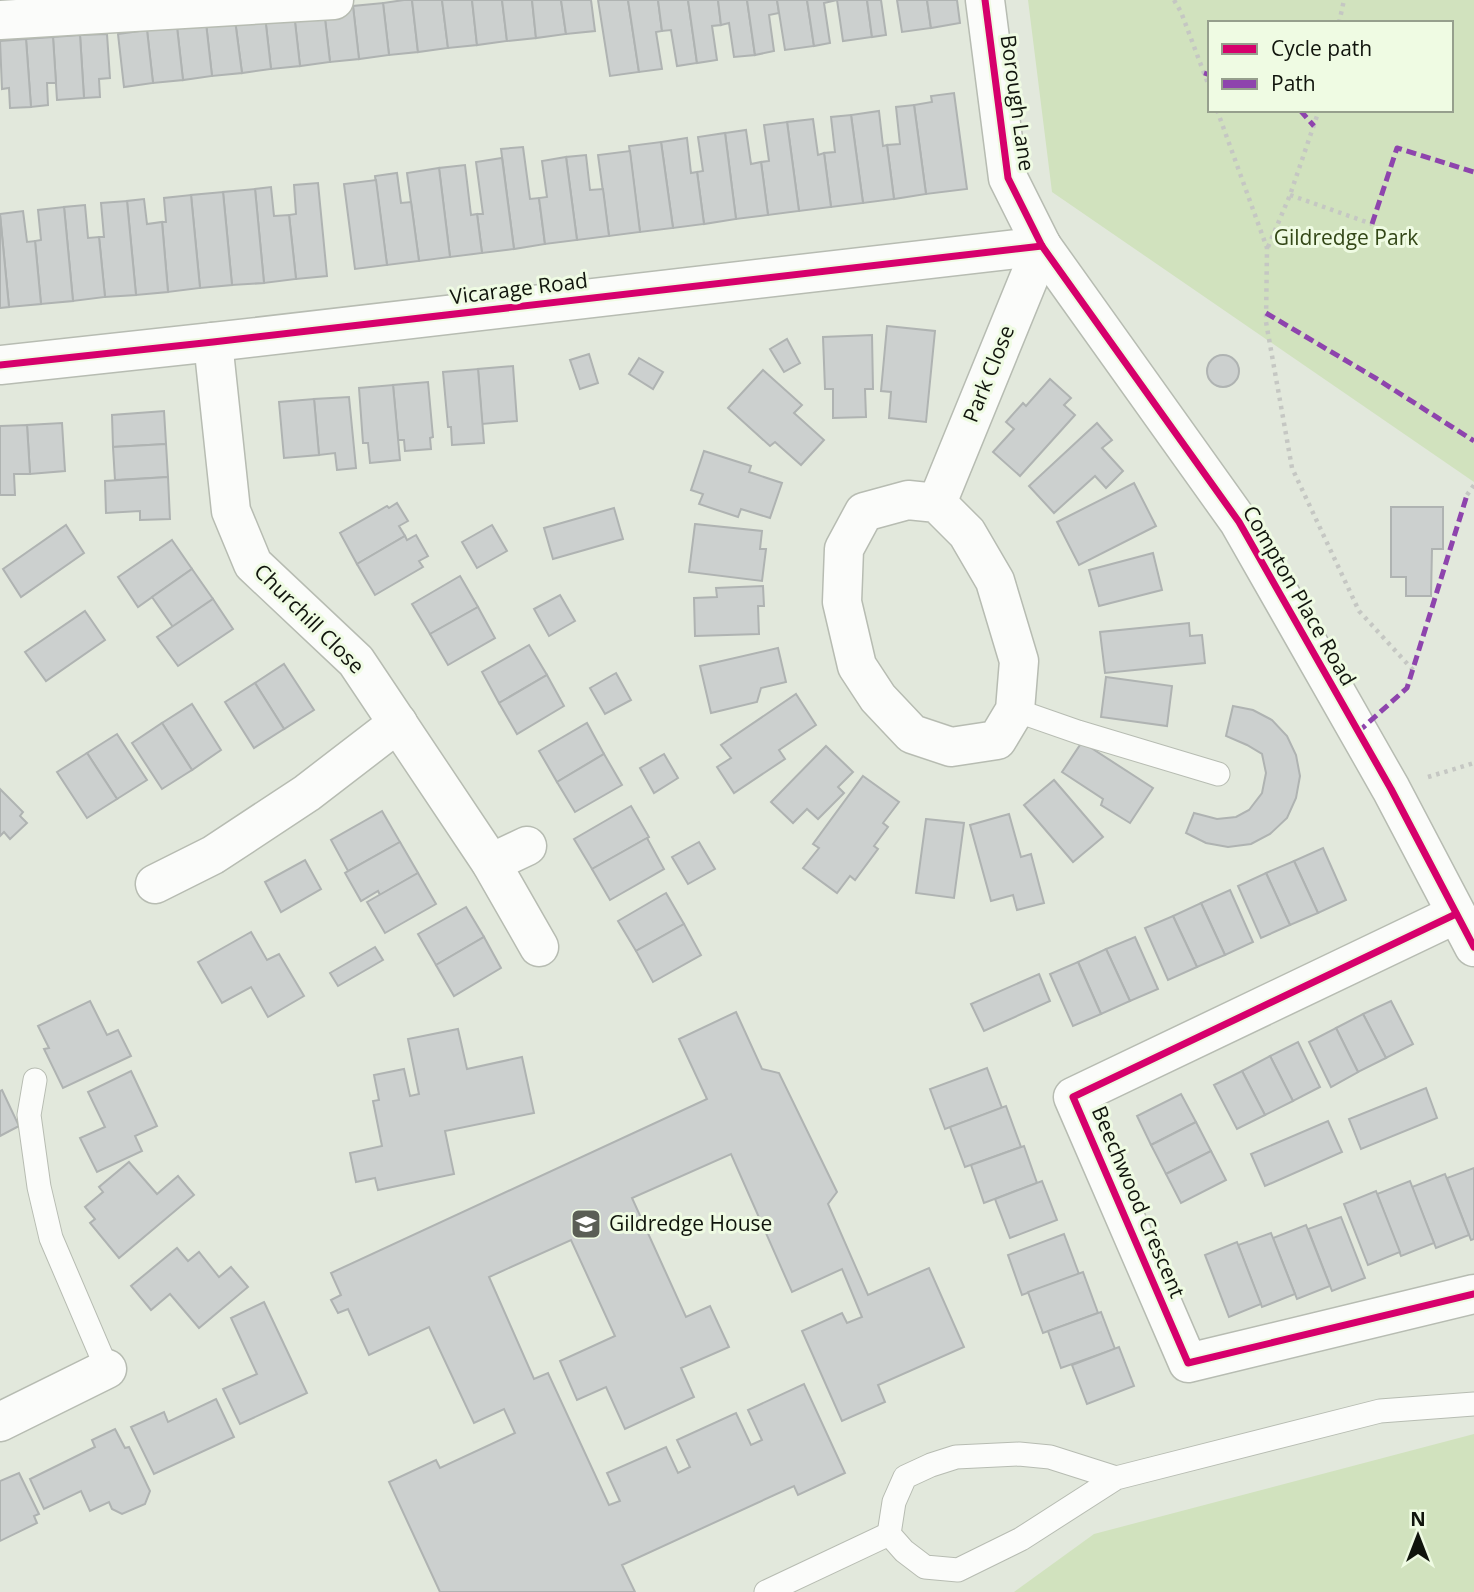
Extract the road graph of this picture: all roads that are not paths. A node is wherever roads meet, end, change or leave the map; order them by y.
1 (334, 0) edge
2 (985, 0) edge
3 (0, 20) edge
4 (1042, 246) junction
5 (213, 342) junction
6 (0, 365) edge
7 (937, 503) junction
8 (1015, 710) junction
9 (398, 723) junction
10 (1219, 774) dead end
11 (527, 846) dead end
12 (491, 863) junction
13 (155, 884) dead end
14 (1465, 930) edge
15 (539, 947) dead end
16 (35, 1080) dead end
17 (1474, 1294) edge
18 (107, 1369) joint
19 (1474, 1404) edge
20 (0, 1422) edge
21 (1116, 1478) junction
22 (889, 1534) junction
23 (766, 1592) edge

1 - 3 street
2 - 4 street, Borough Lane
4 - 5 street, Vicarage Road
4 - 7 street, Park Close
4 - 14 street, Compton Place Road
5 - 6 street, Vicarage Road
5 - 9 street, Churchill Close
7 - 8 street
7 - 8 street
8 - 10 lane
9 - 12 street, Churchill Close
9 - 13 street
11 - 12 street
12 - 15 street, Churchill Close
14 - 17 street, Beechwood Crescent
16 - 18 lane
18 - 20 street
19 - 21 lane
21 - 22 lane
21 - 22 lane
22 - 23 lane

